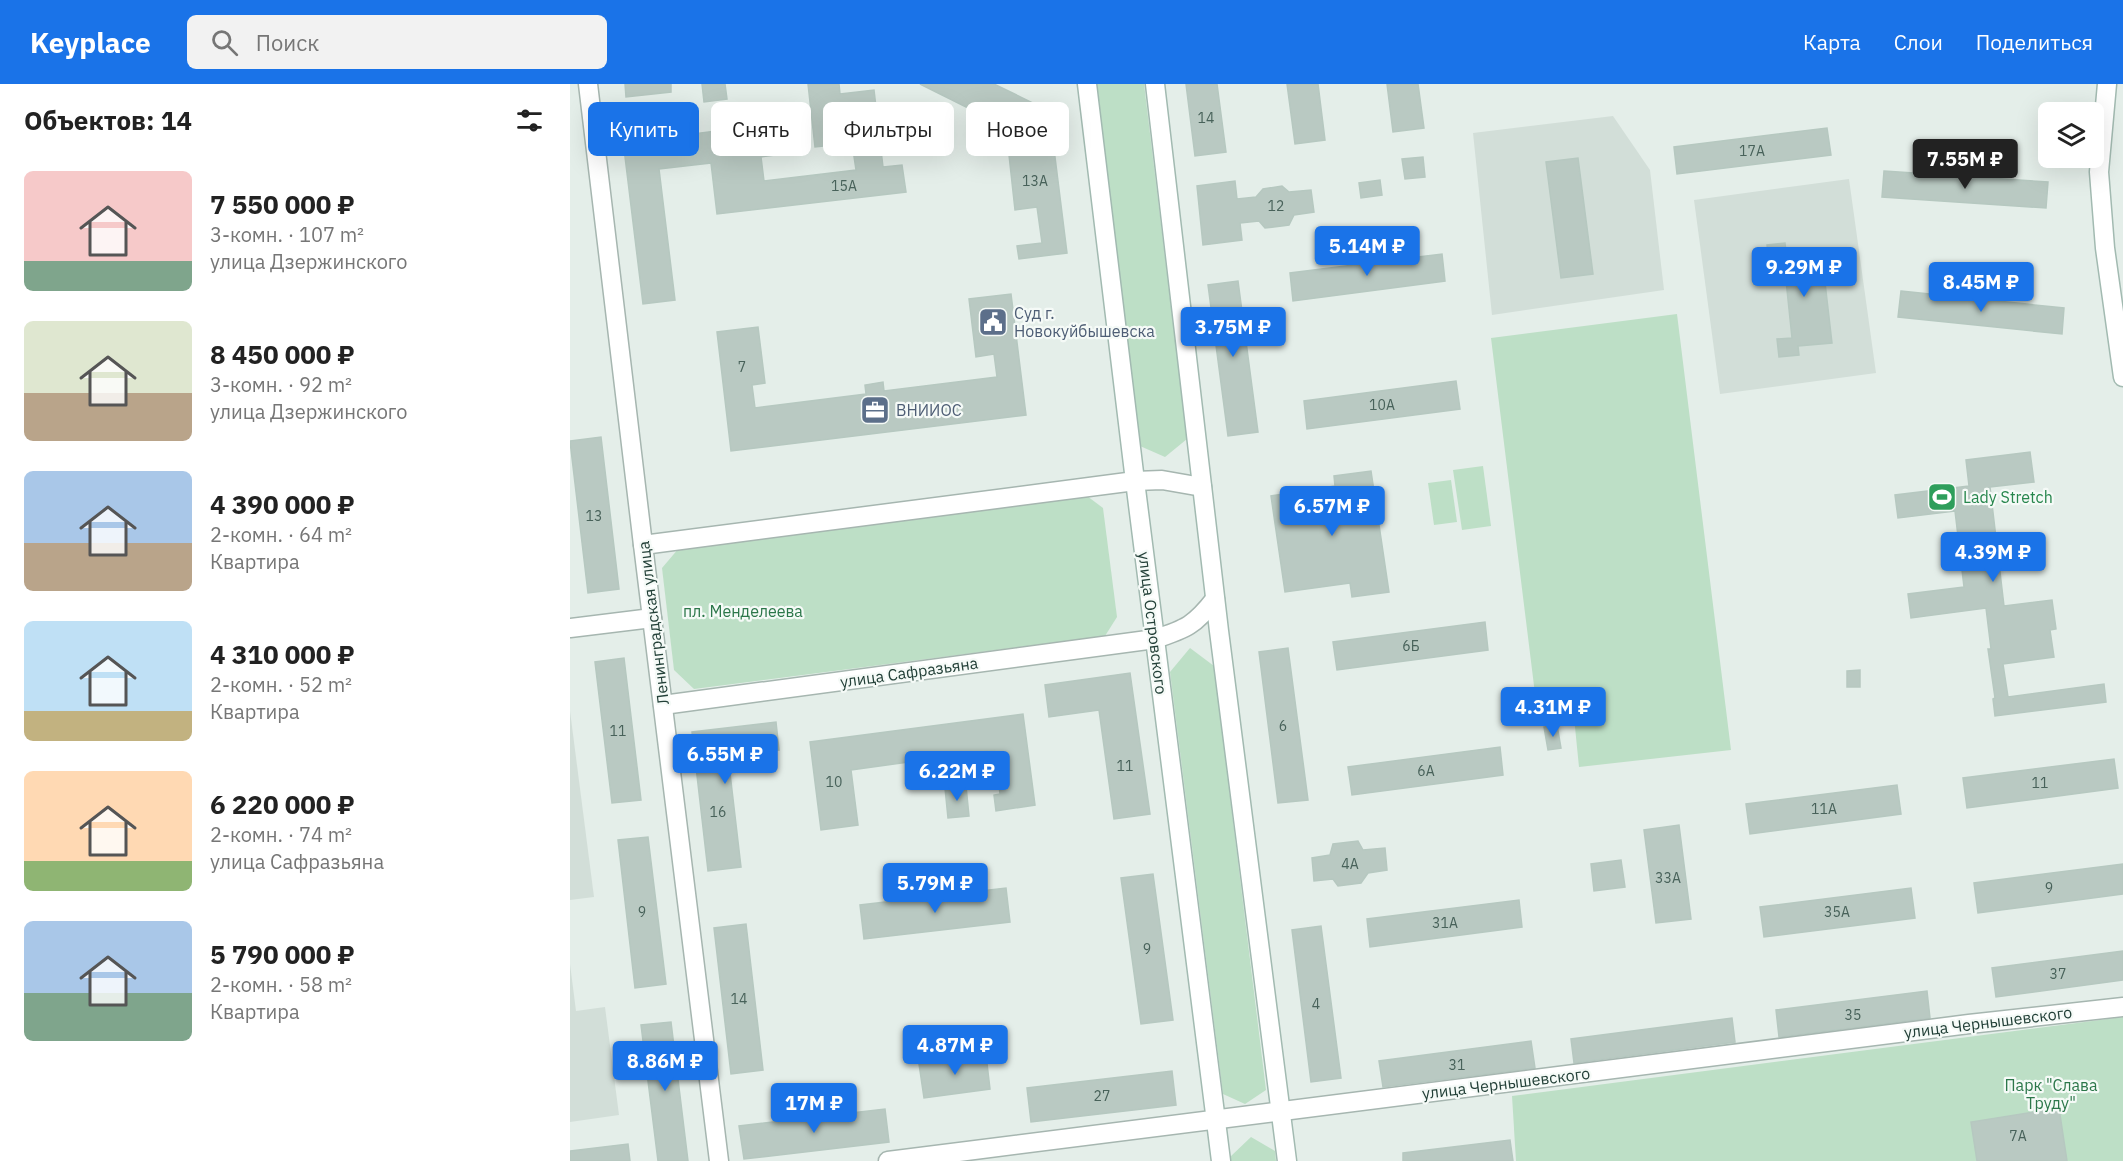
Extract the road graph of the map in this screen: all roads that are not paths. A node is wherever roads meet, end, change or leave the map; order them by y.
1 (588, 84) edge
2 (1087, 84) edge
3 (1155, 84) edge
4 (2107, 84) edge
5 (2120, 338) edge
6 (2123, 377) edge
7 (1135, 481) junction
8 (1202, 487) junction
9 (643, 545) junction
10 (1215, 599) junction
11 (652, 618) junction
12 (570, 628) edge
13 (1155, 639) junction
14 (663, 705) junction
15 (2123, 1007) edge
16 (1281, 1112) junction
17 (1216, 1120) junction
18 (719, 1161) edge
19 (888, 1161) edge
20 (1221, 1161) edge
21 (1287, 1161) edge

1 - 9 street, Ленинградская улица
2 - 7 street, улица Островского
3 - 8 street
4 - 5 street
5 - 6 street
7 - 8 street
7 - 9 street
7 - 13 street, улица Островского
8 - 10 street
9 - 11 street, Ленинградская улица
10 - 13 street, улица Сафразьяна
10 - 16 street
11 - 12 street
11 - 14 street, Ленинградская улица
13 - 14 street, улица Сафразьяна
13 - 17 street, улица Островского
14 - 18 street, Ленинградская улица
15 - 16 street, улица Чернышевского
16 - 17 street, улица Чернышевского
16 - 21 street
17 - 19 street, улица Чернышевского
17 - 20 street, улица Островского

